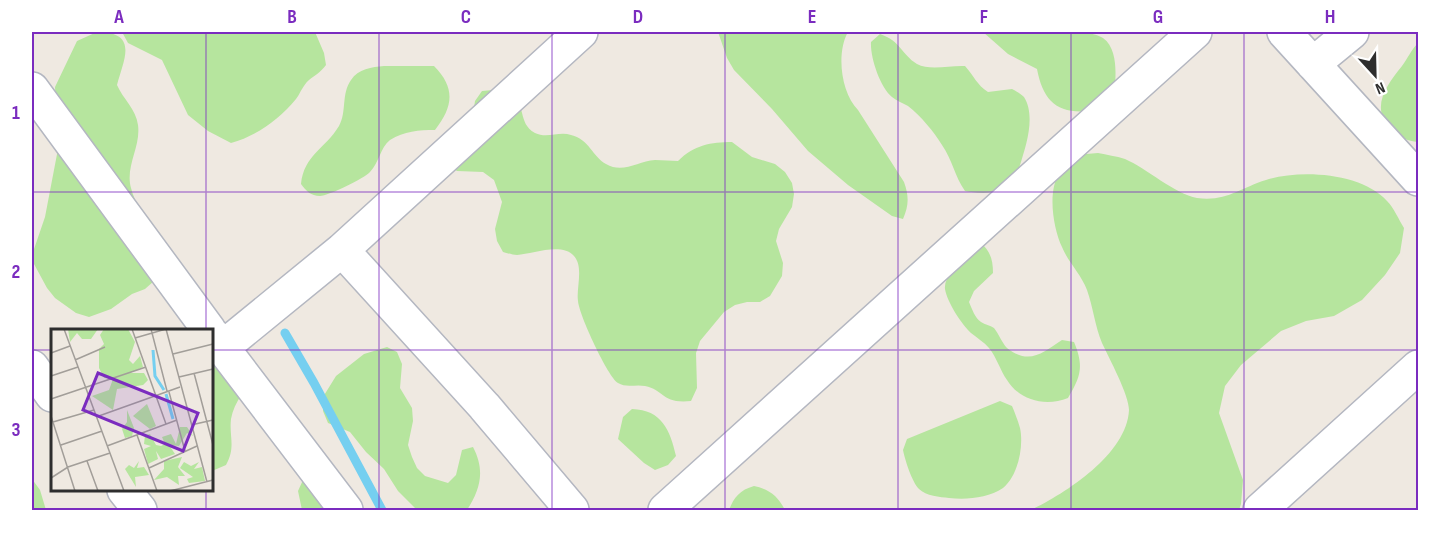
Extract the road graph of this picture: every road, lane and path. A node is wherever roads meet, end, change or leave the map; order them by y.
1 (581, 32) edge
2 (1195, 32) edge
3 (1284, 32) edge
4 (1352, 32) edge
5 (1313, 64) junction
6 (32, 90) edge
7 (1419, 179) edge
8 (342, 250) junction
9 (208, 329) edge
10 (214, 337) edge
11 (32, 367) edge
12 (1419, 367) edge
13 (51, 394) edge
14 (126, 491) edge
15 (140, 510) edge
16 (346, 510) edge
17 (572, 510) edge
18 (665, 510) edge
19 (1260, 510) edge

1 - 8 street
2 - 18 street
3 - 5 street
4 - 5 street
5 - 7 street
6 - 9 street
8 - 10 street
8 - 17 street
10 - 16 street
11 - 13 street
12 - 19 street
14 - 15 street

